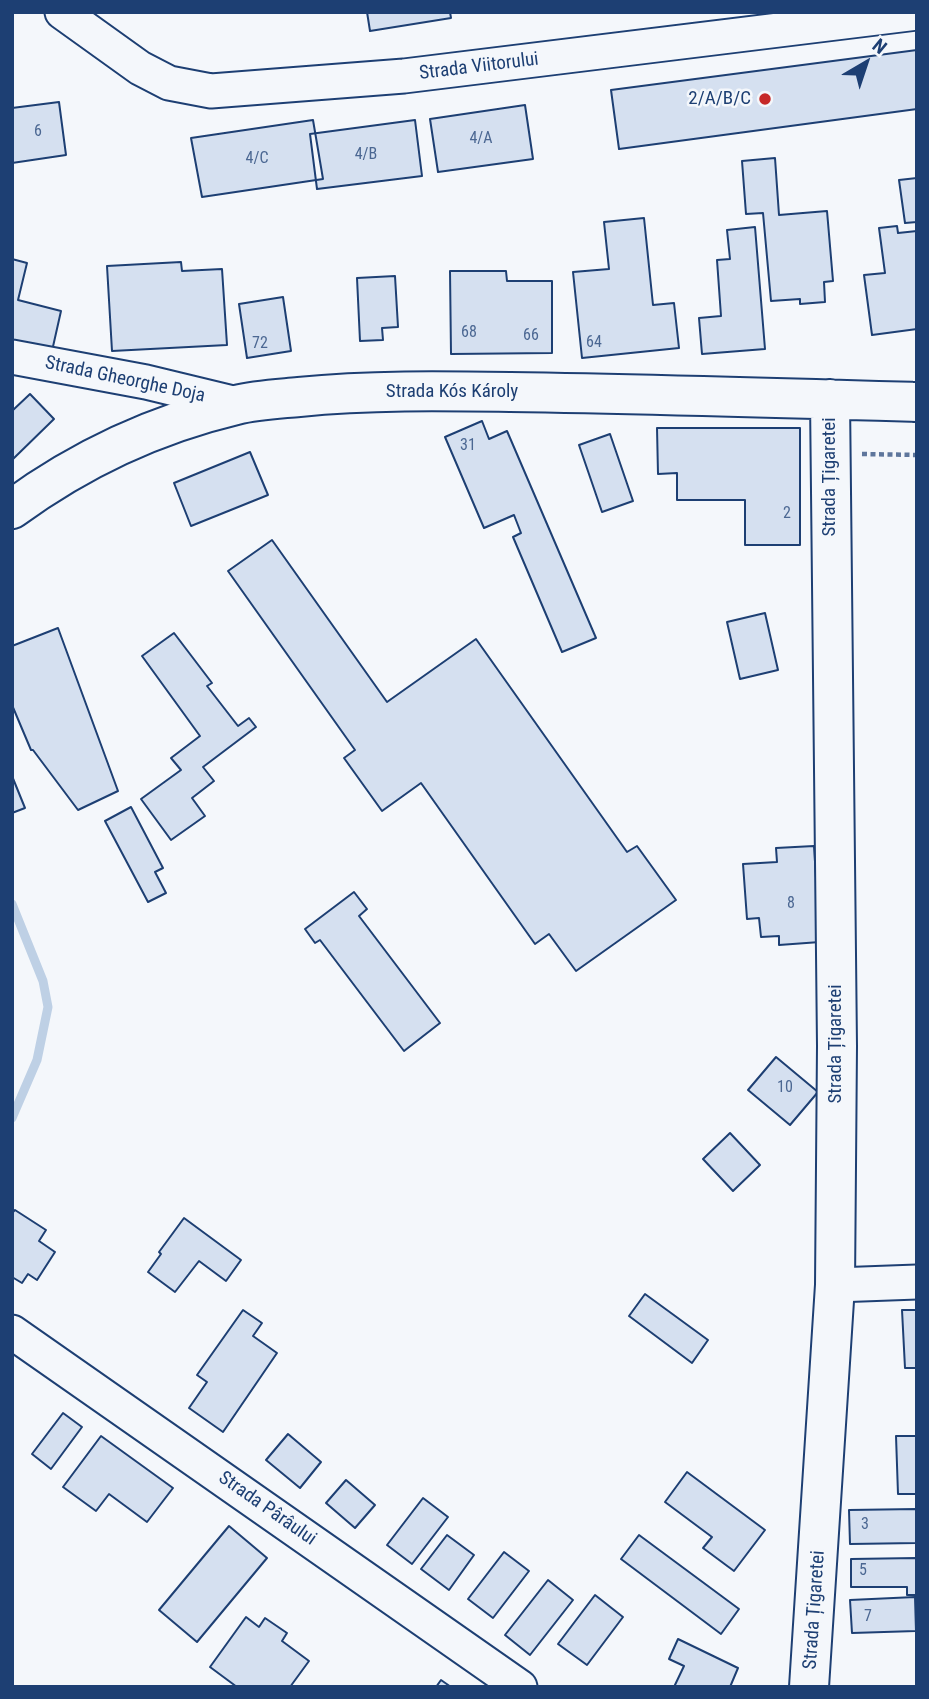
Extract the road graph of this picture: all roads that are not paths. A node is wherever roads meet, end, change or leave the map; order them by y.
1 (62, 12) edge
2 (917, 13) edge
3 (12, 357) edge
4 (830, 400) junction
5 (917, 402) edge
6 (237, 404) junction
7 (12, 509) edge
8 (917, 1282) edge
9 (835, 1285) junction
10 (12, 1332) edge
11 (520, 1687) edge
12 (809, 1687) edge

1 - 2 street, Strada Viitorului
3 - 6 street, Strada Gheorghe Doja
4 - 5 main road, Strada Kós Károly
4 - 6 main road, Strada Kós Károly
4 - 9 main road, Strada Țigaretei
6 - 7 main road, Strada Kós Károly
8 - 9 street
9 - 12 main road, Strada Țigaretei
10 - 11 street, Strada Pârâului

